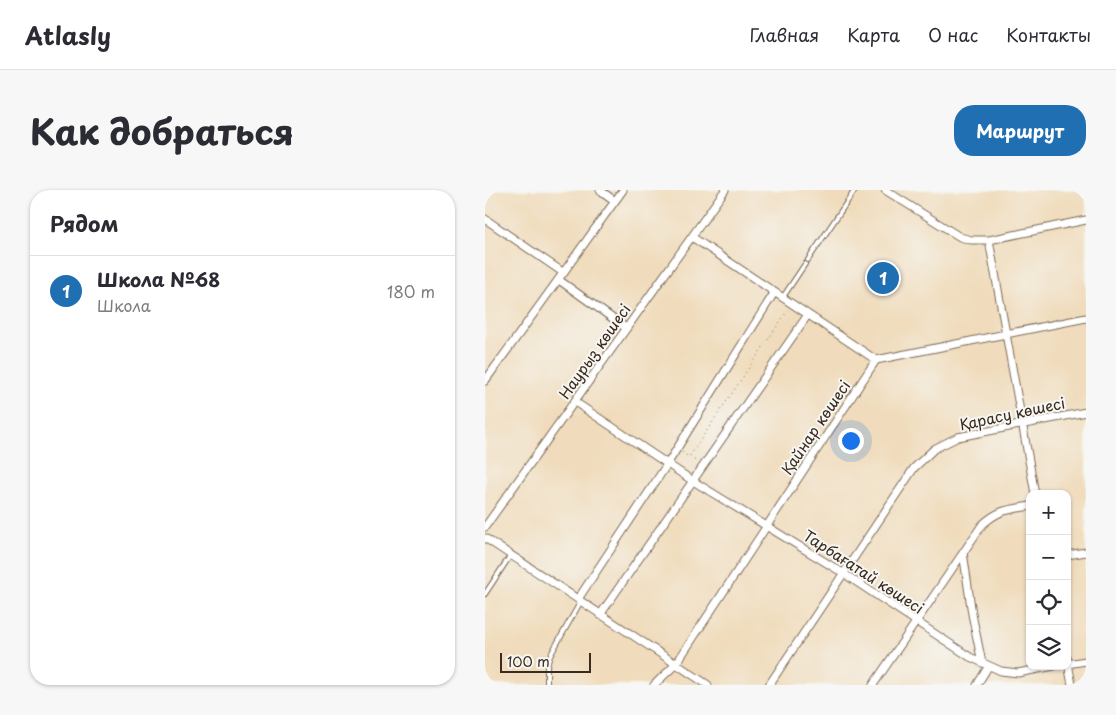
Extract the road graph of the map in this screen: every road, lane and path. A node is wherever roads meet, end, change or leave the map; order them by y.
1 (600, 190) edge
2 (623, 190) edge
3 (725, 190) edge
4 (855, 190) edge
5 (885, 190) edge
6 (615, 201) junction
7 (485, 219) edge
8 (1086, 220) edge
9 (692, 237) junction
10 (989, 240) junction
11 (561, 276) junction
12 (774, 294) junction
13 (782, 299) junction
14 (791, 305) junction
15 (807, 316) junction
16 (1086, 318) edge
17 (626, 328) junction
18 (1005, 333) junction
19 (875, 360) junction
20 (485, 381) edge
21 (575, 402) junction
22 (1086, 412) edge
23 (1024, 425) junction
24 (677, 448) junction
25 (689, 457) junction
26 (668, 463) junction
27 (704, 466) junction
28 (693, 481) junction
29 (1034, 490) edge
30 (1026, 507) edge
31 (766, 525) junction
32 (485, 526) edge
33 (485, 538) edge
34 (963, 552) junction
35 (1086, 552) edge
36 (1071, 554) edge
37 (510, 556) junction
38 (843, 573) junction
39 (485, 594) edge
40 (579, 600) junction
41 (600, 615) junction
42 (916, 621) junction
43 (1086, 661) edge
44 (1071, 662) edge
45 (676, 664) junction
46 (985, 665) junction
47 (1030, 670) edge
48 (1069, 670) edge
49 (547, 685) edge
50 (654, 685) edge
51 (708, 685) edge
52 (769, 685) edge
53 (873, 685) edge
54 (977, 685) edge
55 (1072, 685) edge

1 - 6 street
2 - 6 street
3 - 9 street, Наурыз көшесі
4 - 13 lane
5 - 10 street
6 - 11 street
7 - 11 street
8 - 10 street
9 - 12 street
9 - 17 street, Наурыз көшесі
10 - 18 street
11 - 17 street
11 - 20 street
12 - 13 street
12 - 24 street
13 - 14 street
14 - 15 street
14 - 25 path
15 - 19 street
15 - 27 street
16 - 18 street
17 - 21 street, Наурыз көшесі
18 - 19 street
18 - 23 street
19 - 31 street, Қайнар көшесі
21 - 26 street, Тарбағатай көшесі
21 - 32 street, Наурыз көшесі
22 - 23 street, Қарасу көшесі
23 - 29 street
23 - 38 street, Қарасу көшесі
24 - 25 path
24 - 26 street
25 - 27 path
26 - 28 street, Тарбағатай көшесі
26 - 40 street
27 - 28 street
28 - 31 street, Тарбағатай көшесі
28 - 41 street
30 - 34 street
31 - 38 street, Тарбағатай көшесі
31 - 45 street, Қайнар көшесі
33 - 37 street
34 - 42 street
34 - 46 street
35 - 36 street
37 - 39 lane
37 - 40 street
38 - 42 street, Тарбағатай көшесі
38 - 52 street, Қарасу көшесі
40 - 41 street
40 - 49 lane
41 - 45 street
42 - 46 street, Тарбағатай көшесі
42 - 53 street
43 - 44 street
45 - 50 street, Қайнар көшесі
45 - 51 street
46 - 47 street, Тарбағатай көшесі
46 - 54 street
48 - 55 street

